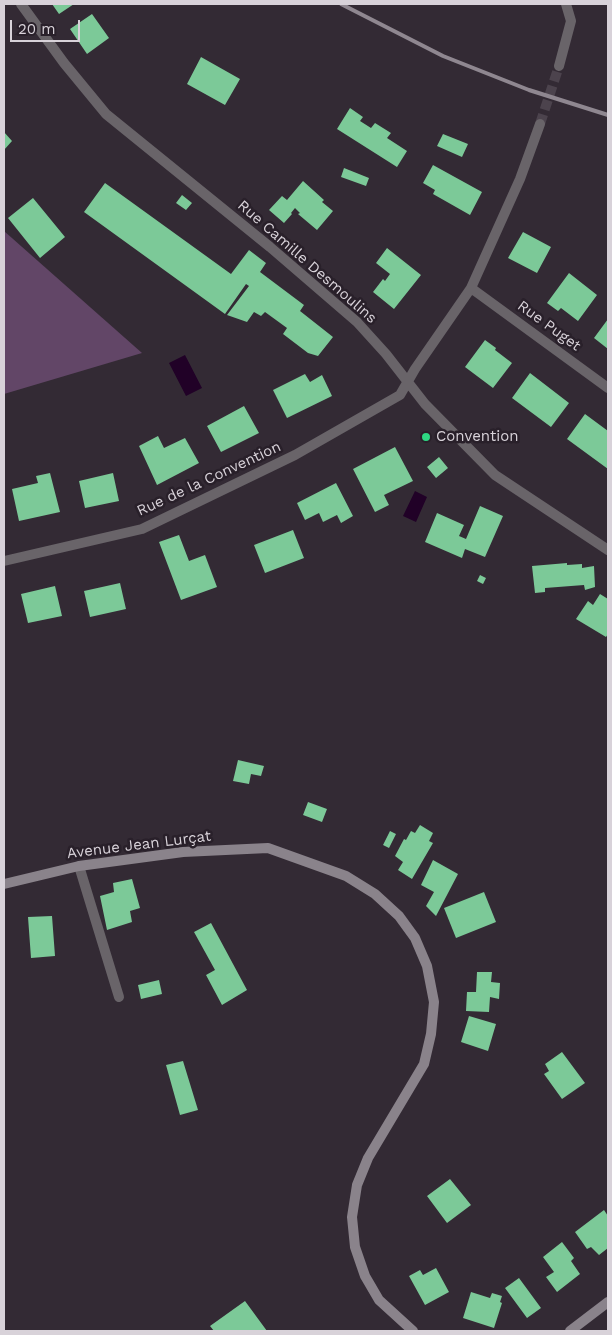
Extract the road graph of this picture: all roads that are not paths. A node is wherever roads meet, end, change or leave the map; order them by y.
1 (21, 4) edge
2 (566, 4) edge
3 (559, 66) tunnel mouth
4 (540, 124) tunnel mouth
5 (471, 288) junction
6 (407, 382) junction
7 (608, 388) edge
8 (608, 550) edge
9 (4, 561) edge
10 (79, 866) junction
11 (4, 884) edge
12 (119, 998) dead end
13 (608, 1302) edge
14 (413, 1331) edge
15 (570, 1331) edge

1 - 6 street, Rue Camille Desmoulins
2 - 3 street
4 - 5 street, Rue de la Convention
5 - 6 street, Rue de la Convention
5 - 7 street, Rue Puget
6 - 8 street, Rue Camille Desmoulins
6 - 9 street, Rue de la Convention
10 - 11 main road, Avenue Jean Lurçat
10 - 12 street
10 - 14 main road, Avenue Jean Lurçat
13 - 15 main road

